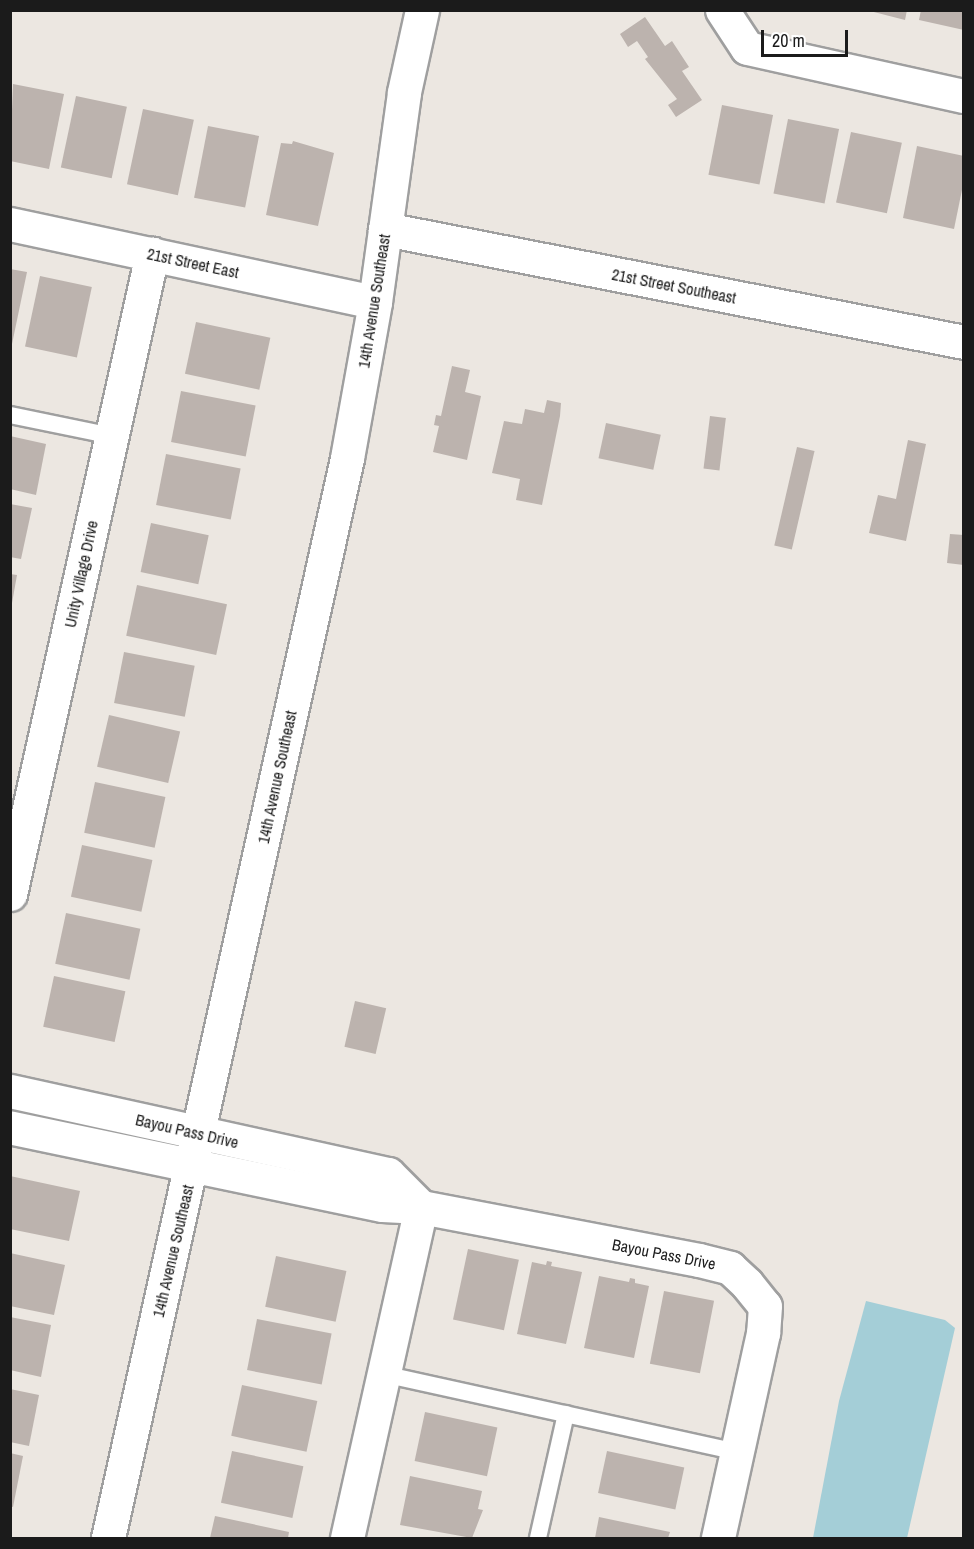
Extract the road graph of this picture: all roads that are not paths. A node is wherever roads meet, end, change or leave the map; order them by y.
1 (422, 10) edge
2 (722, 10) edge
3 (963, 96) edge
4 (10, 224) edge
5 (385, 229) junction
6 (152, 254) junction
7 (375, 302) junction
8 (963, 342) edge
9 (10, 415) edge
10 (112, 436) junction
11 (10, 894) edge
12 (10, 1091) edge
13 (10, 1127) edge
14 (199, 1134) junction
15 (192, 1166) junction
16 (421, 1207) junction
17 (383, 1374) junction
18 (566, 1414) junction
19 (737, 1452) junction
20 (108, 1539) edge
21 (347, 1539) edge
22 (538, 1539) edge
23 (718, 1539) edge

1 - 5 street, 14th Avenue Southeast
2 - 3 street
4 - 6 street, 21st Street East
5 - 7 street, 14th Avenue Southeast
5 - 8 street, 21st Street Southeast
6 - 7 street, 21st Street East
6 - 10 street, Unity Village Drive
7 - 14 street, 14th Avenue Southeast
9 - 10 lane
10 - 11 street, Unity Village Drive
12 - 14 street, Bayou Pass Drive
13 - 15 street, Bayou Pass Drive
14 - 15 street, 14th Avenue Southeast
14 - 16 street, Bayou Pass Drive
15 - 16 street, Bayou Pass Drive
15 - 20 street, 14th Avenue Southeast
16 - 17 street
16 - 19 street, Bayou Pass Drive
17 - 18 lane
17 - 21 street
18 - 19 lane
18 - 22 lane
19 - 23 street, Bayou Pass Drive

